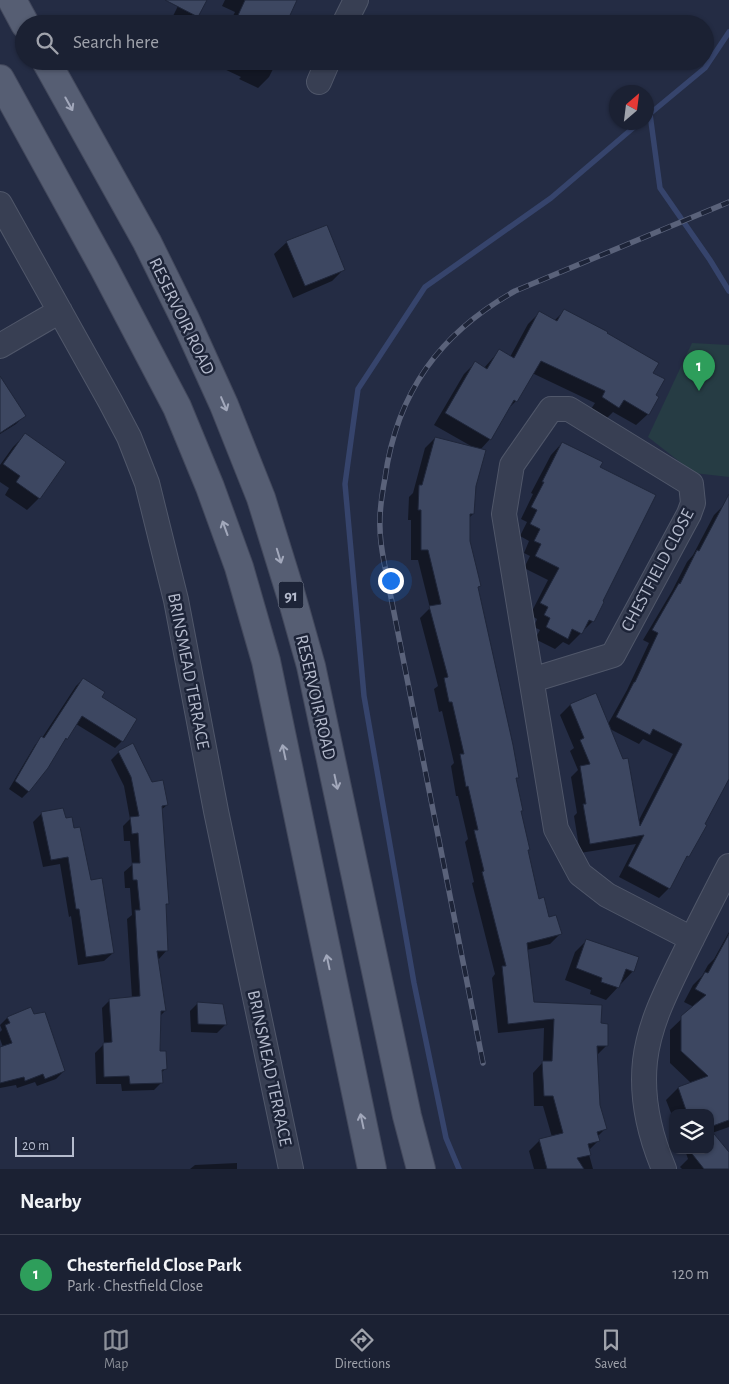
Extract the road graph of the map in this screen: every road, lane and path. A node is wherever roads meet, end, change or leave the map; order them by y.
1 (12, 0) edge
2 (356, 0) edge
3 (20, 15) edge
4 (348, 15) edge
5 (51, 70) edge
6 (0, 80) edge
7 (0, 204) edge
8 (60, 311) junction
9 (0, 346) edge
10 (532, 680) junction
11 (729, 866) edge
12 (356, 879) junction
13 (692, 940) junction
14 (291, 1169) edge
15 (372, 1169) edge
16 (406, 1169) edge
17 (420, 1169) edge
18 (664, 1169) edge

1 - 3 main road
2 - 4 street
5 -> 12 main road, RESERVOIR ROAD / 91
15 -> 6 main road
7 - 8 street, BRINSMEAD TERRACE
8 - 9 street
8 - 14 street, BRINSMEAD TERRACE
10 - 10 street, CHESTFIELD CLOSE
10 - 13 street, CHESTFIELD CLOSE
11 - 13 street
12 - 16 main road
12 - 17 main road, RESERVOIR ROAD / 91
13 - 18 street

